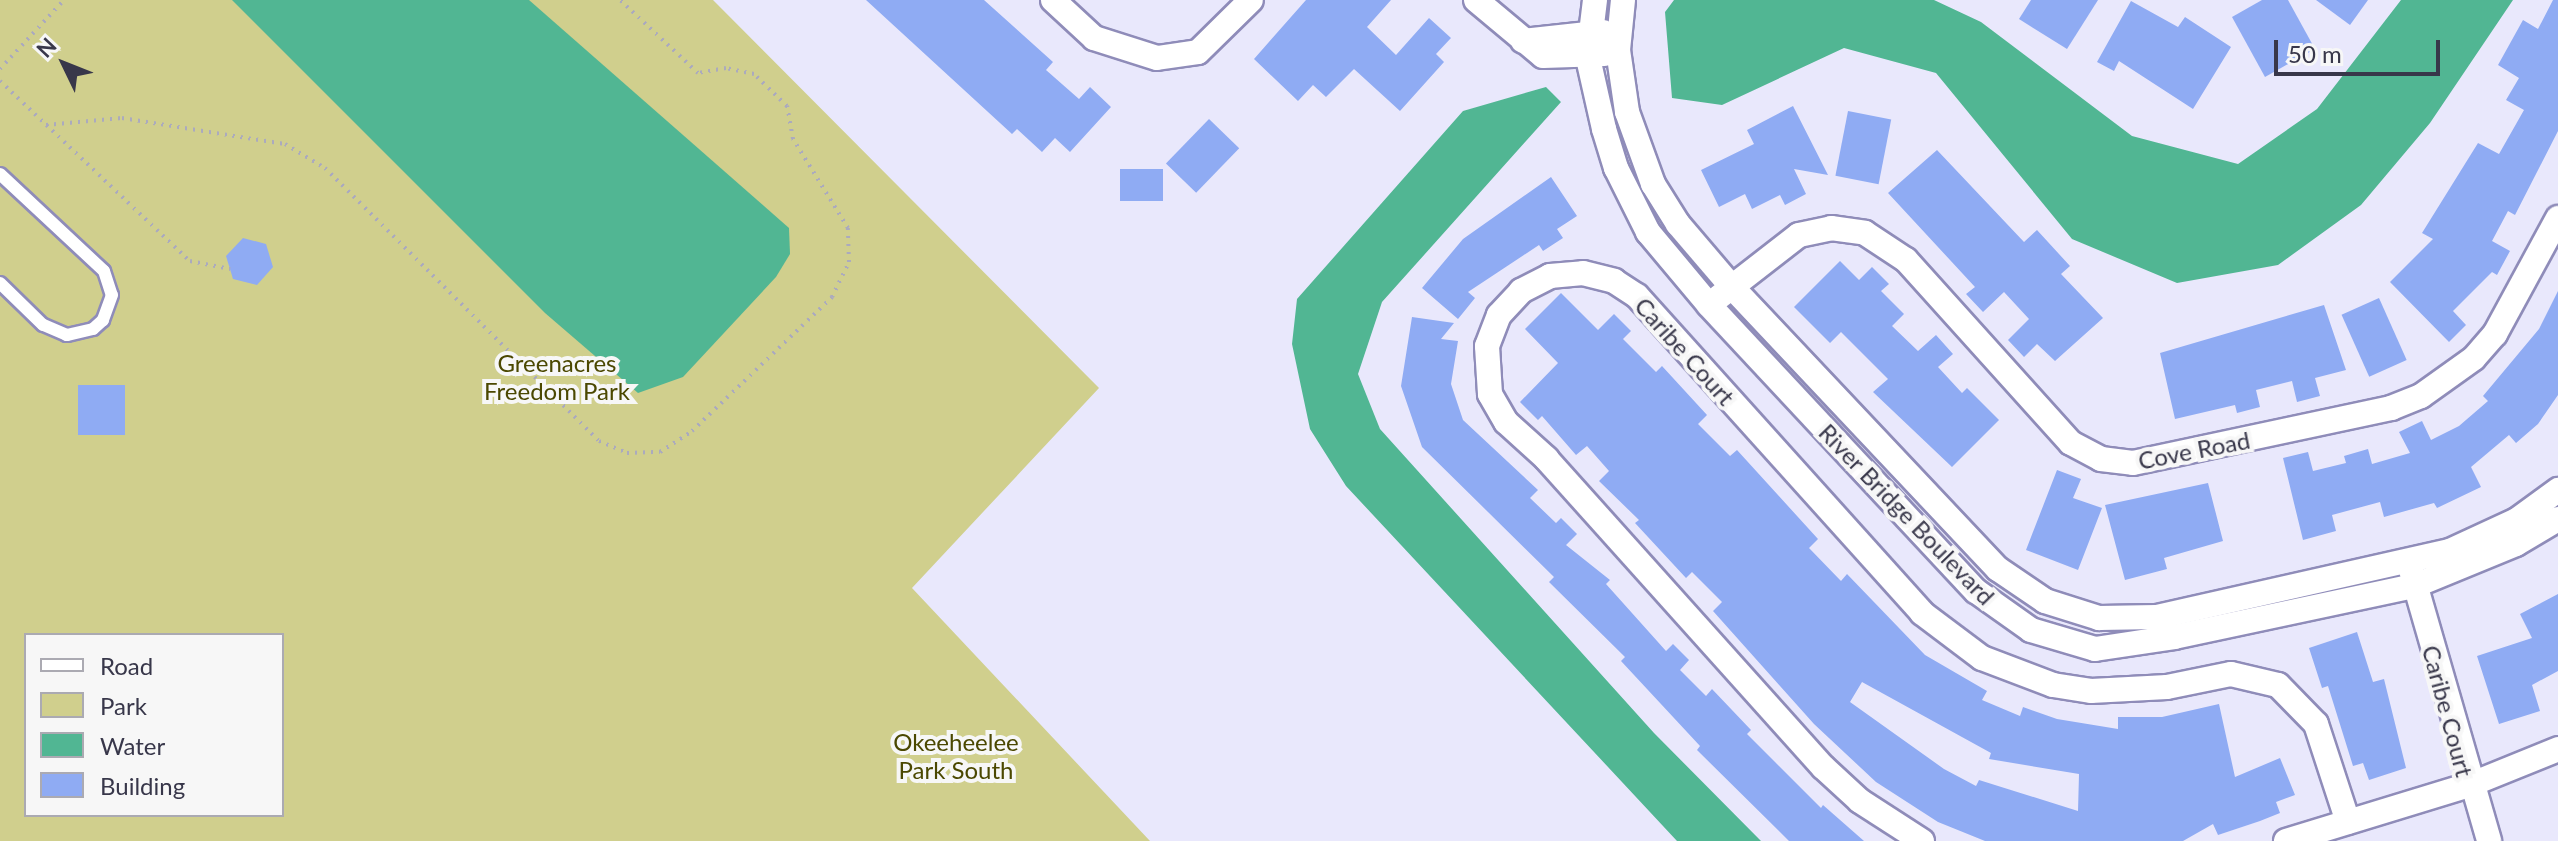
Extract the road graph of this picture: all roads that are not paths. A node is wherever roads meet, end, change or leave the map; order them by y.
1 (1053, 0) edge
2 (1251, 0) edge
3 (1476, 0) edge
4 (1595, 0) edge
5 (1623, 0) edge
6 (1619, 40) junction
7 (1589, 46) junction
8 (0, 174) edge
9 (2558, 218) edge
10 (0, 283) edge
11 (1731, 286) junction
12 (1709, 305) junction
13 (2558, 490) edge
14 (2558, 519) edge
15 (2410, 562) junction
16 (2414, 586) junction
17 (2558, 749) edge
18 (2472, 784) junction
19 (2348, 822) junction
20 (1922, 841) edge
21 (2286, 841) edge
22 (2489, 841) edge

1 - 2 street
3 - 7 street
4 - 7 street, River Bridge Boulevard
5 - 6 street, River Bridge Boulevard
6 - 7 street
6 - 11 street, River Bridge Boulevard
7 - 12 street, River Bridge Boulevard
8 - 10 lane
9 - 11 street, Cove Road
11 - 12 street, Cove Road
11 - 15 street, River Bridge Boulevard
12 - 16 street, River Bridge Boulevard
13 - 15 street, River Bridge Boulevard
14 - 16 street, River Bridge Boulevard
15 - 16 street, Caribe Court
16 - 18 street, Caribe Court
17 - 18 street
18 - 19 street, Caribe Court
18 - 22 street
19 - 20 street, Caribe Court
19 - 21 street, Caribe Court

